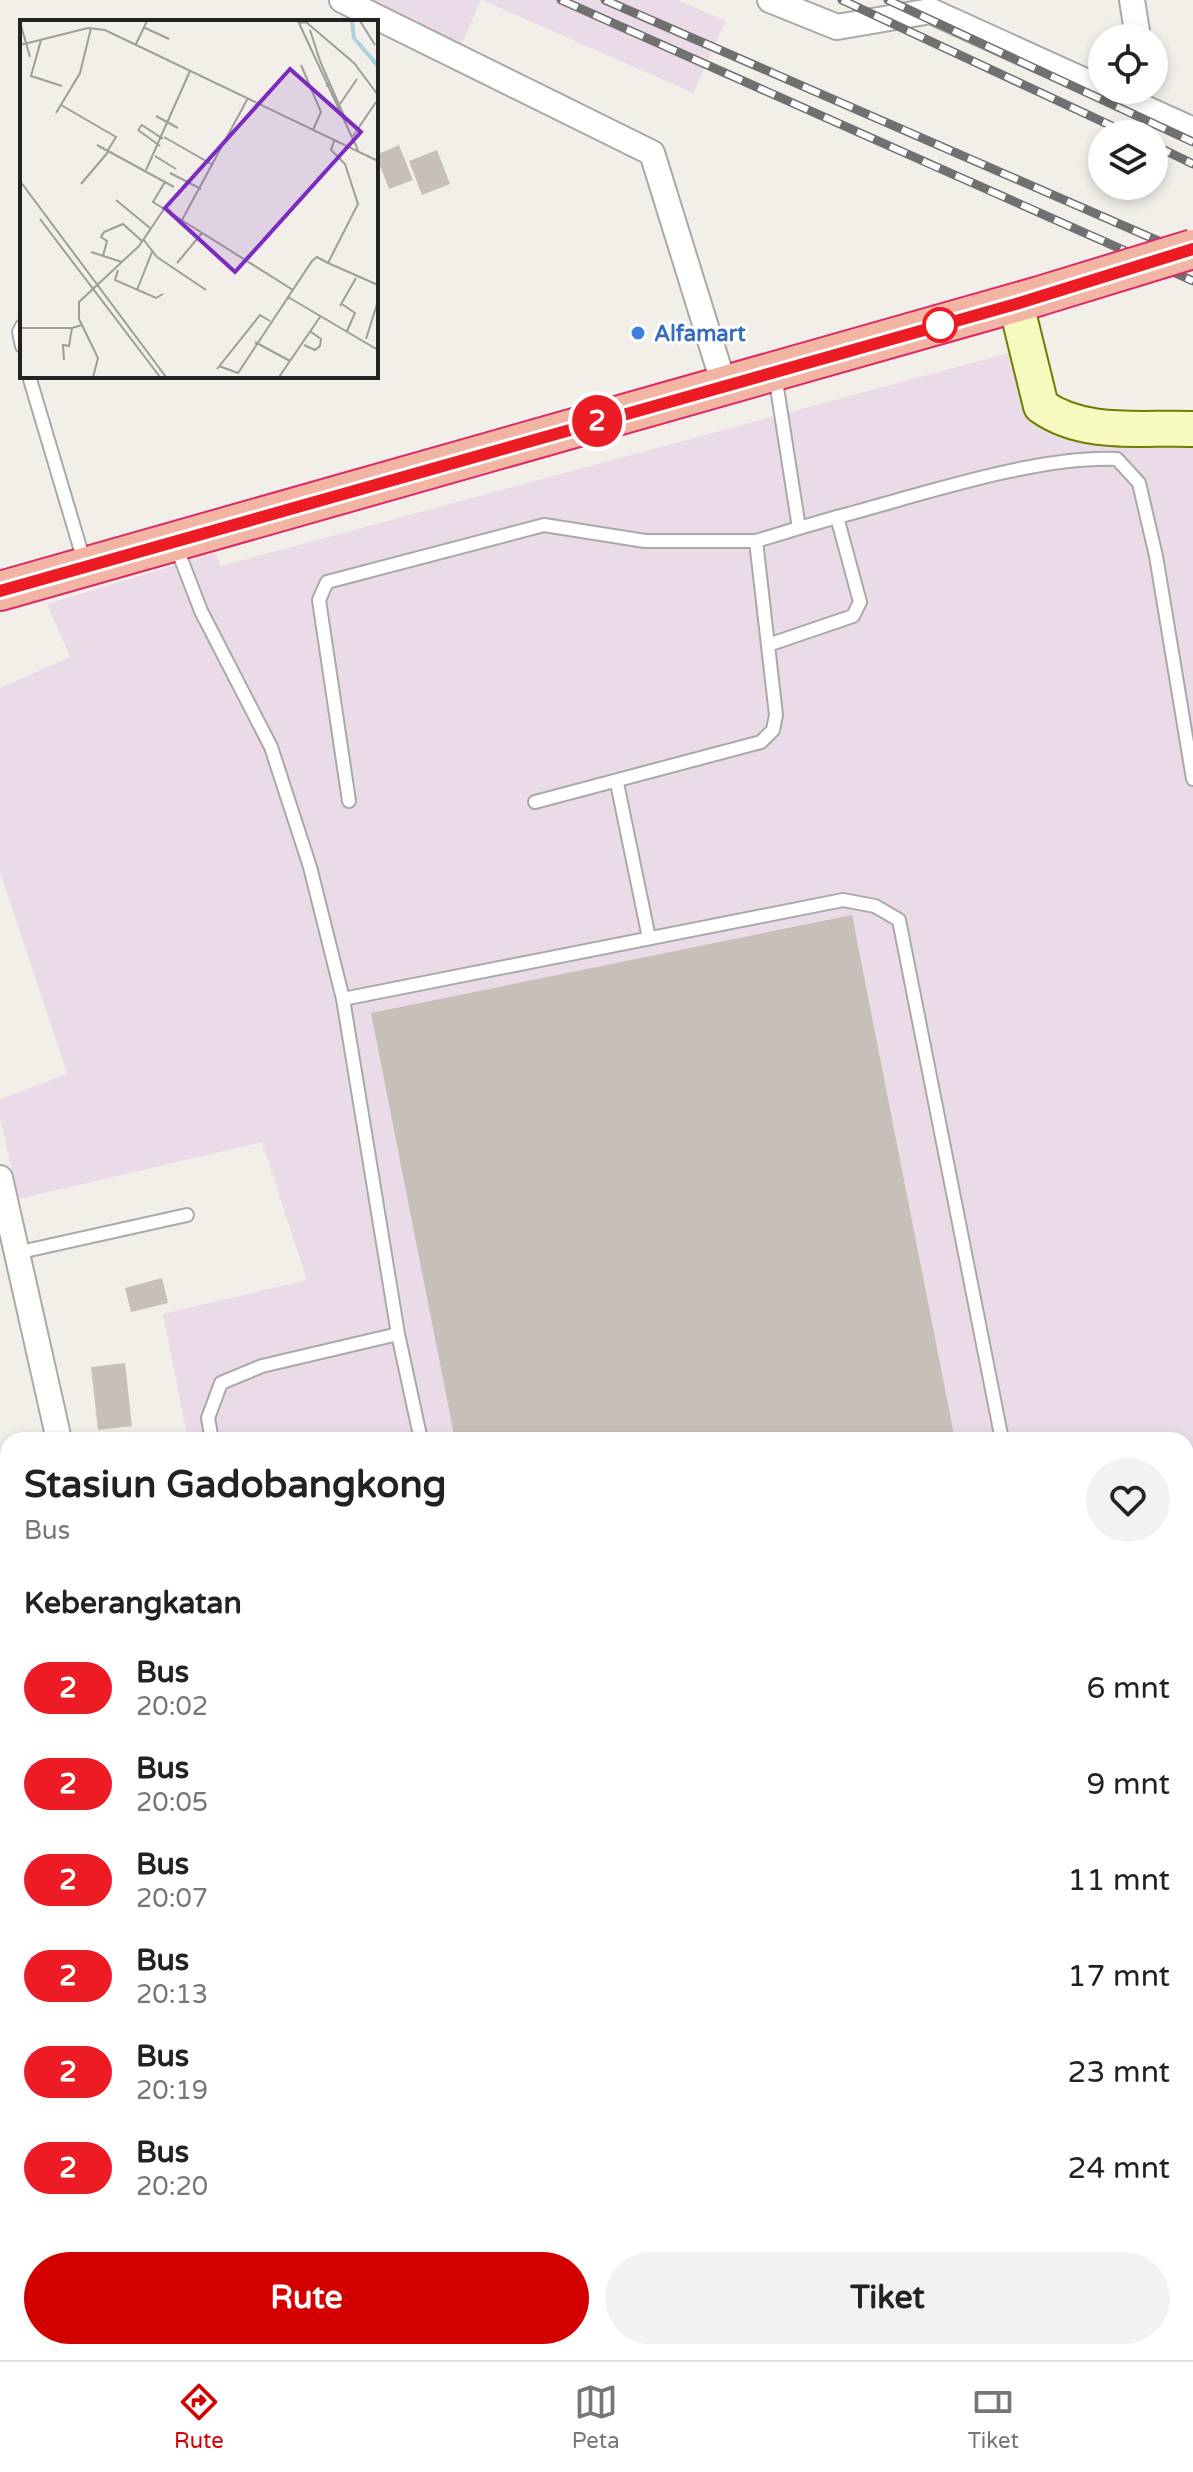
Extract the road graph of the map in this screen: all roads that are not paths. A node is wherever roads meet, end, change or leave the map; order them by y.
1 (342, 0) edge
2 (770, 0) edge
3 (908, 0) edge
4 (1132, 0) edge
5 (931, 11) junction
6 (1136, 24) edge
7 (1088, 75) edge
8 (1155, 104) edge
9 (1193, 130) edge
10 (1193, 249) edge
11 (1026, 301) junction
12 (775, 372) junction
13 (30, 378) edge
14 (724, 385) junction
15 (1193, 429) edge
16 (837, 517) junction
17 (799, 528) junction
18 (173, 540) junction
19 (756, 541) junction
20 (86, 566) junction
21 (0, 591) edge
22 (768, 645) junction
23 (1193, 779) edge
24 (617, 783) junction
25 (349, 801) dead end
26 (535, 802) dead end
27 (649, 938) junction
28 (343, 999) junction
29 (0, 1178) edge
30 (187, 1215) dead end
31 (16, 1253) junction
32 (398, 1334) junction
33 (57, 1432) edge
34 (211, 1432) edge
35 (419, 1432) edge
36 (1000, 1432) edge

1 - 14 street
2 - 5 street
3 - 5 street
4 - 6 street
5 - 7 street
8 - 9 street
10 - 11 highway, bridge
11 - 12 highway
11 - 15 main road
12 - 14 highway
12 - 17 lane
13 - 20 lane
14 - 18 highway
16 - 17 lane
16 - 22 lane
16 - 23 lane
17 - 19 lane
18 - 20 highway
18 - 28 lane
19 - 22 lane
19 - 25 lane
20 - 21 highway
22 - 24 lane
24 - 26 lane
24 - 27 lane
27 - 28 lane
27 - 36 lane
28 - 32 lane
29 - 31 street
30 - 31 lane
31 - 33 street
32 - 34 lane
32 - 35 lane

